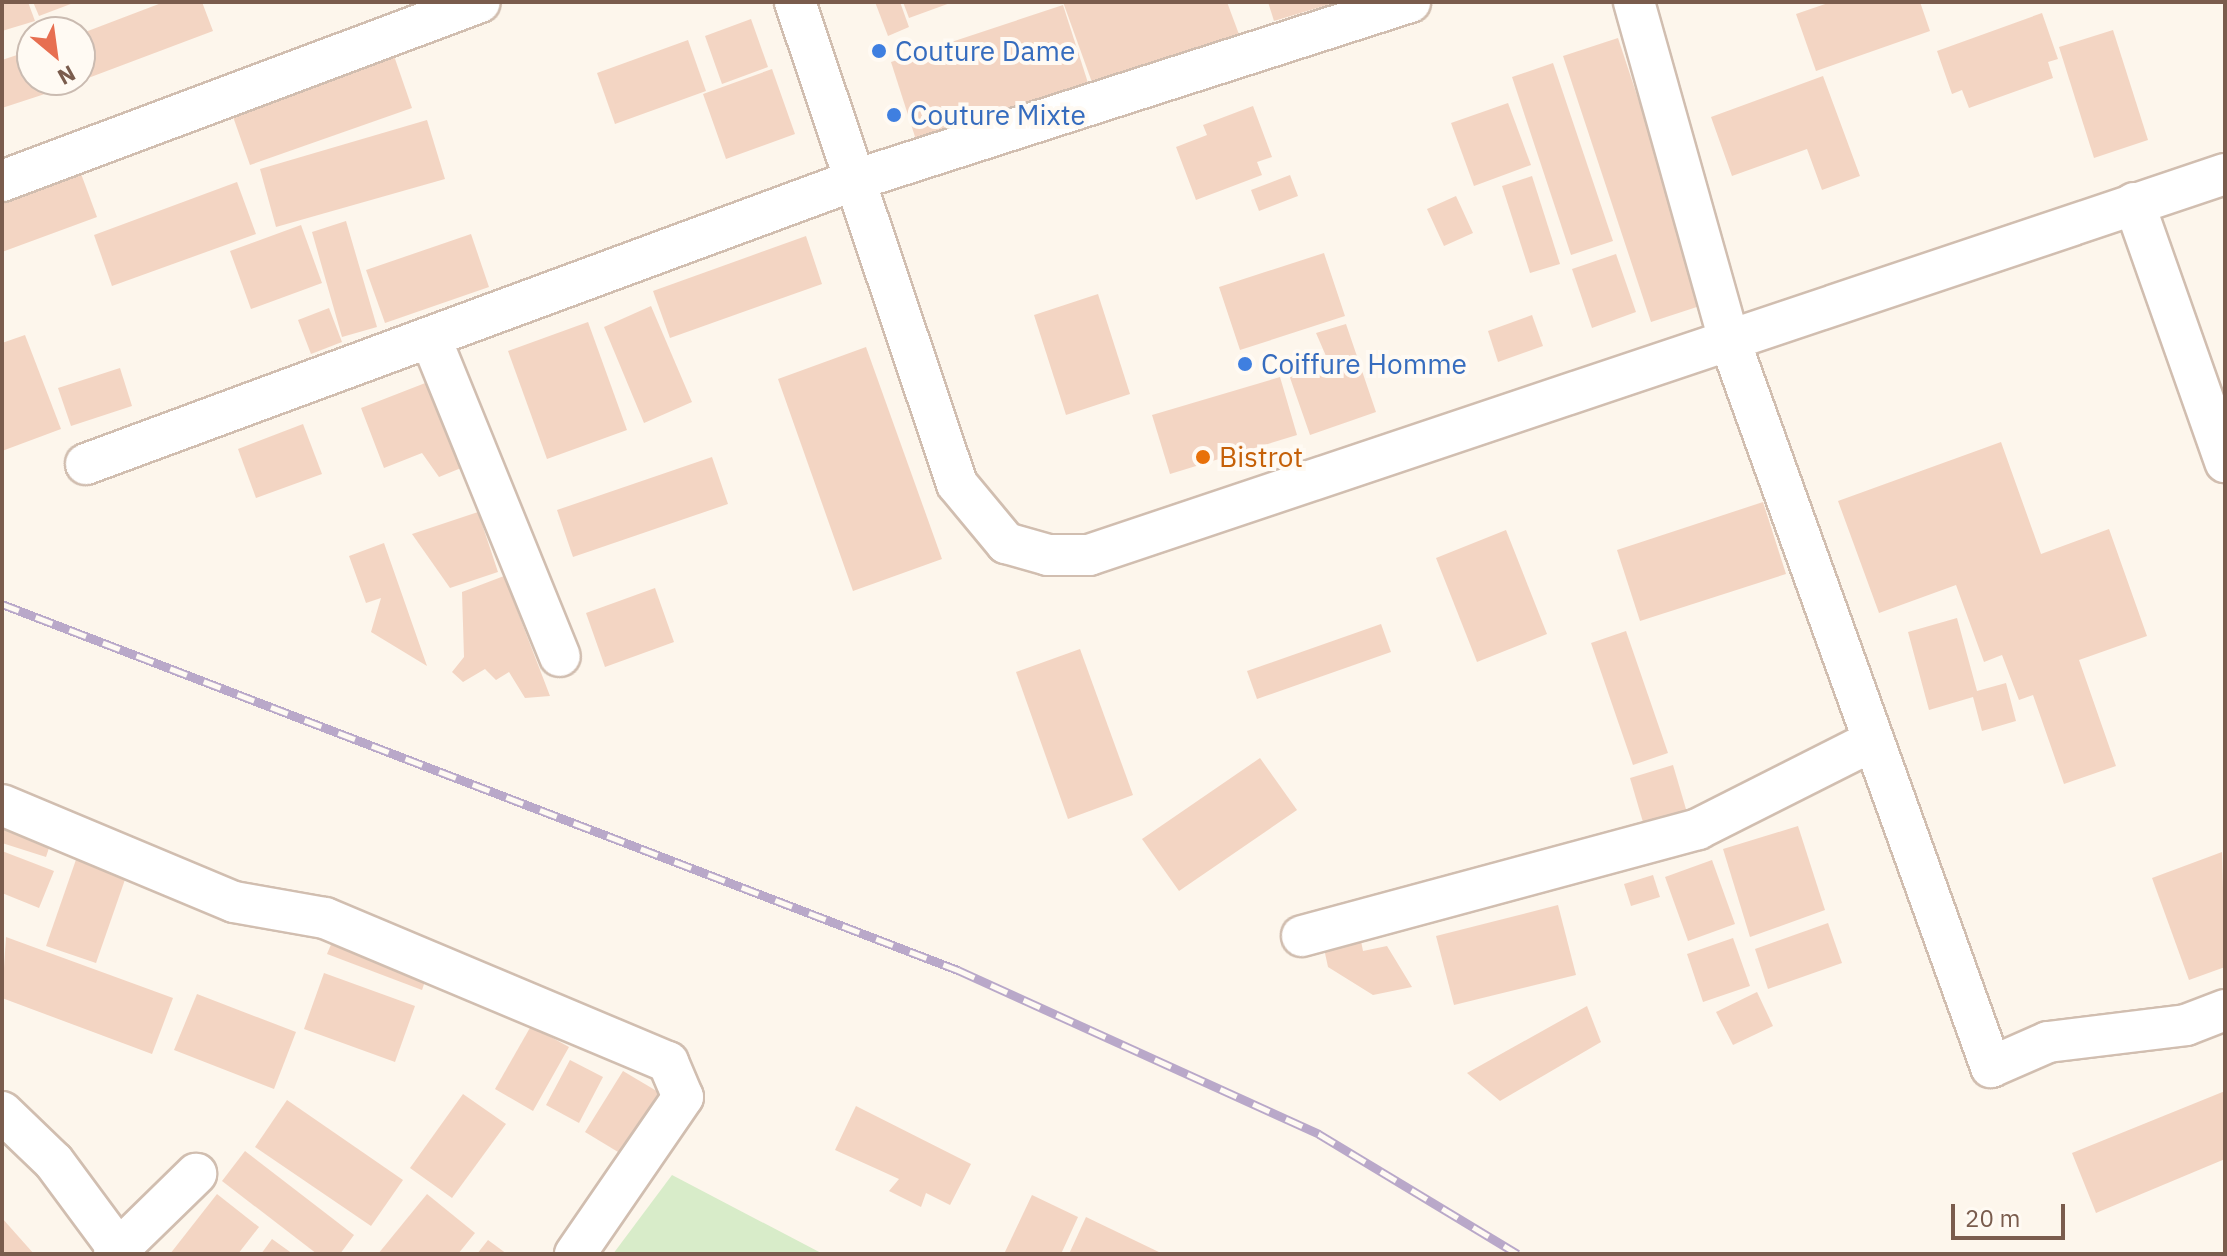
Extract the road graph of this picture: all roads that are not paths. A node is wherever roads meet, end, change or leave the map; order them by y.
1 (480, 2) edge
2 (795, 2) edge
3 (1410, 2) edge
4 (1634, 2) edge
5 (2225, 174) edge
6 (855, 180) junction
7 (2, 181) edge
8 (2134, 203) junction
9 (1728, 336) junction
10 (431, 339) junction
11 (2225, 462) edge
12 (86, 464) dead end
13 (560, 656) dead end
14 (1872, 741) junction
15 (2, 805) edge
16 (1302, 936) dead end
17 (2225, 1010) edge
18 (2, 1112) edge
19 (196, 1174) dead end
20 (117, 1252) edge
21 (575, 1254) edge

1 - 7 street
2 - 6 street
3 - 6 street
4 - 9 street
5 - 8 street
6 - 9 street
6 - 10 street
8 - 9 street
8 - 11 street
9 - 14 street
10 - 12 street
10 - 13 street
14 - 16 street
14 - 17 street
15 - 21 street
18 - 20 street
19 - 20 street

